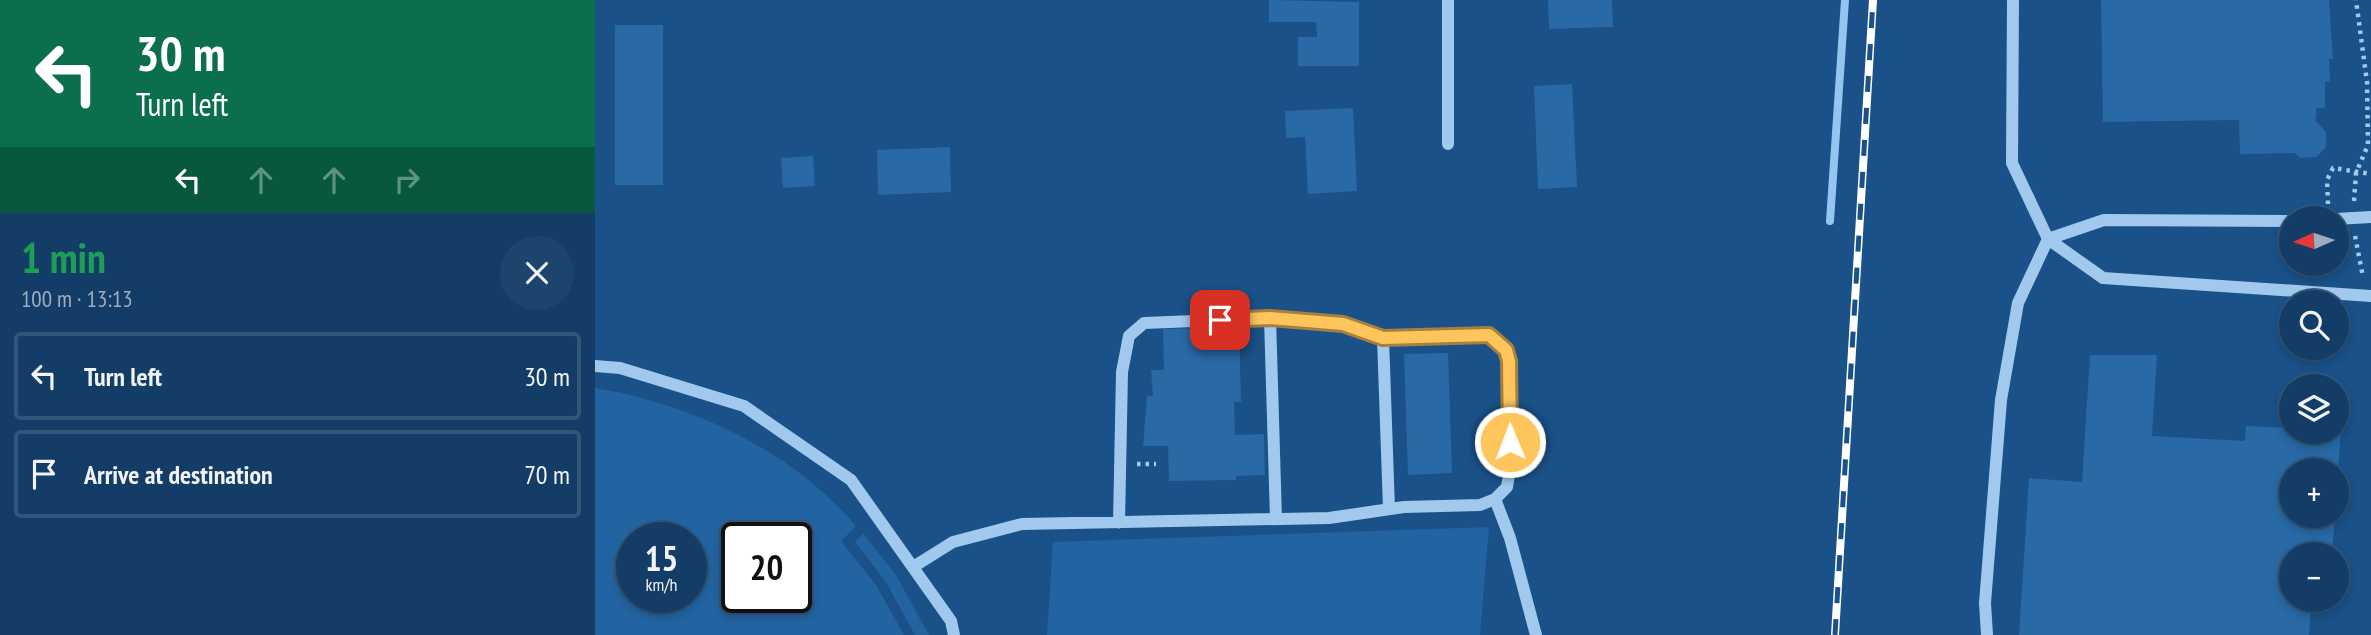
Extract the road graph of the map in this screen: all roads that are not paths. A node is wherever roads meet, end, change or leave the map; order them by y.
1 (1448, 0) edge
2 (2013, 0) edge
3 (1448, 144) dead end
4 (2371, 217) edge
5 (2349, 218) edge
6 (2279, 221) edge
7 (2048, 239) junction
8 (2368, 295) edge
9 (1270, 318) junction
10 (1383, 338) junction
11 (595, 366) edge
12 (1495, 499) junction
13 (1389, 509) junction
14 (1276, 519) junction
15 (1119, 523) junction
16 (913, 567) junction
17 (954, 635) edge
18 (1536, 635) edge
19 (1987, 635) edge

1 - 3 street
2 - 7 street
4 - 5 street
6 - 7 street
7 - 8 street
7 - 19 street
9 - 10 street
9 - 14 street
9 - 15 street
10 - 12 street
10 - 13 street
11 - 16 street
12 - 13 street
12 - 18 street
13 - 14 street
14 - 15 street
15 - 16 street
16 - 17 street

